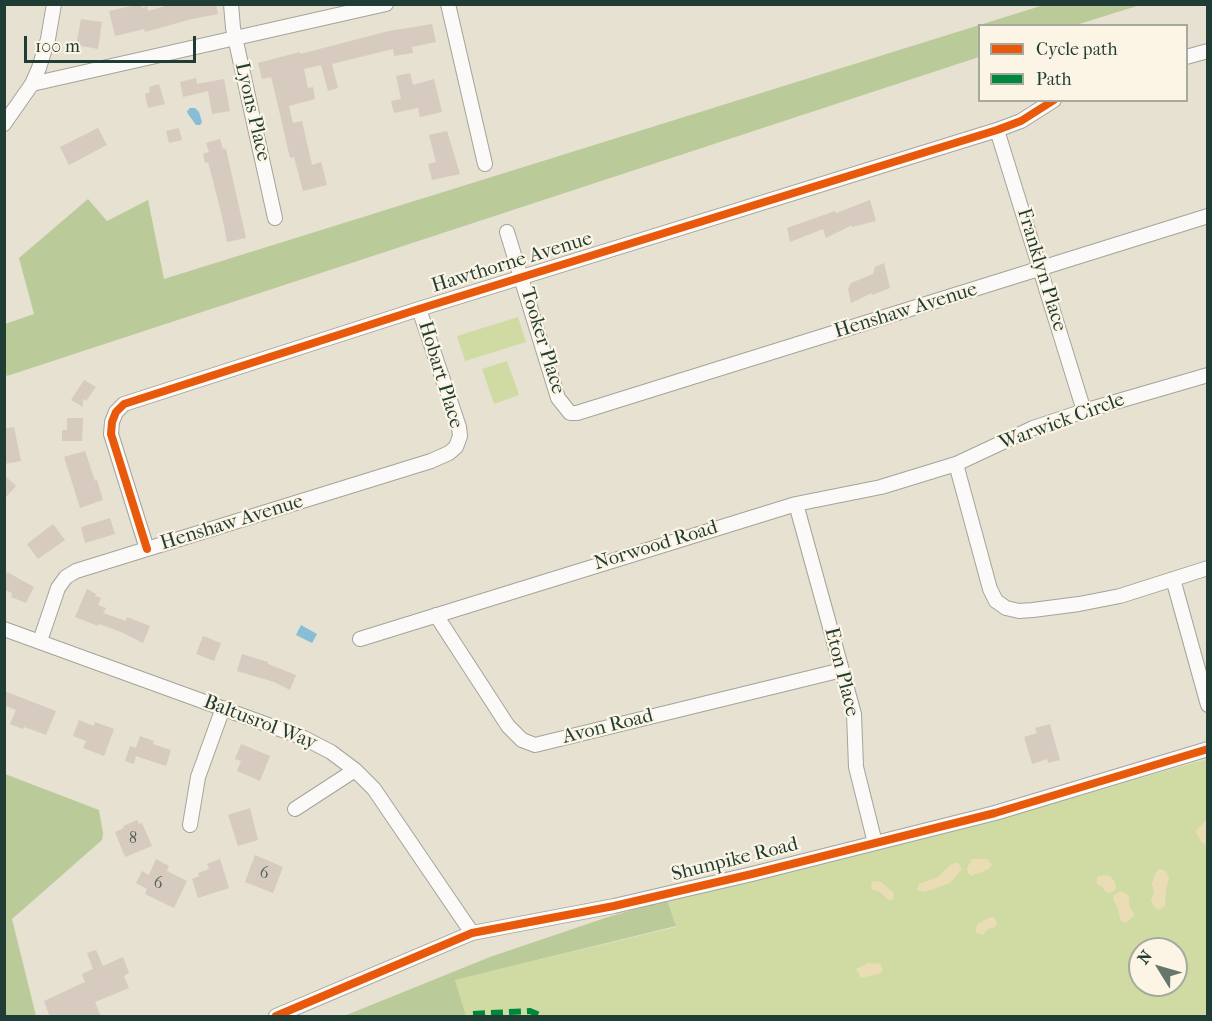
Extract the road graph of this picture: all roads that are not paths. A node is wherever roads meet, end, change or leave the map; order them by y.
1 (54, 4) edge
2 (231, 4) edge
3 (386, 4) edge
4 (448, 4) edge
5 (235, 37) junction
6 (1208, 51) edge
7 (1188, 56) edge
8 (33, 84) junction
9 (1051, 102) edge
10 (4, 124) edge
11 (997, 130) junction
12 (485, 164) dead end
13 (1208, 216) edge
14 (275, 218) dead end
15 (507, 231) dead end
16 (1041, 268) junction
17 (522, 278) junction
18 (419, 309) junction
19 (1208, 375) edge
20 (605, 405) joint
21 (1084, 411) junction
22 (431, 461) joint
23 (956, 464) junction
24 (796, 504) junction
25 (147, 549) junction
26 (1208, 568) edge
27 (1173, 579) junction
28 (436, 615) junction
29 (4, 628) edge
30 (360, 639) dead end
31 (40, 641) junction
32 (842, 670) junction
33 (1208, 705) edge
34 (223, 708) junction
35 (1208, 749) edge
36 (355, 770) junction
37 (295, 809) dead end
38 (190, 825) dead end
39 (875, 843) junction
40 (472, 933) junction
41 (276, 1017) edge

1 - 8 street
2 - 5 street, Lyons Place
3 - 5 street
4 - 12 street
5 - 8 street
5 - 14 street, Lyons Place
6 - 7 street
8 - 10 street
9 - 11 street, Hawthorne Avenue
11 - 16 street, Franklyn Place
11 - 17 street, Hawthorne Avenue
13 - 16 street, Henshaw Avenue
15 - 17 street, Tooker Place
16 - 20 street, Henshaw Avenue
16 - 21 street, Franklyn Place
17 - 18 street, Hawthorne Avenue
17 - 20 street, Tooker Place
18 - 22 street, Hobart Place
18 - 25 street, Hawthorne Avenue
19 - 21 street, Warwick Circle
21 - 23 street, Warwick Circle
22 - 25 street, Henshaw Avenue
23 - 24 street, Norwood Road
23 - 27 street
24 - 28 street, Norwood Road
24 - 32 street, Eton Place
25 - 31 street, Henshaw Avenue
26 - 27 street
27 - 33 street
28 - 30 street, Norwood Road
28 - 32 street, Avon Road
29 - 31 street, Baltusrol Way
31 - 34 street, Baltusrol Way
32 - 39 street, Eton Place
34 - 36 street, Baltusrol Way
34 - 38 street
35 - 39 street, Shunpike Road
36 - 37 street
36 - 40 street, Baltusrol Way
39 - 40 street, Shunpike Road
40 - 41 street, Shunpike Road

